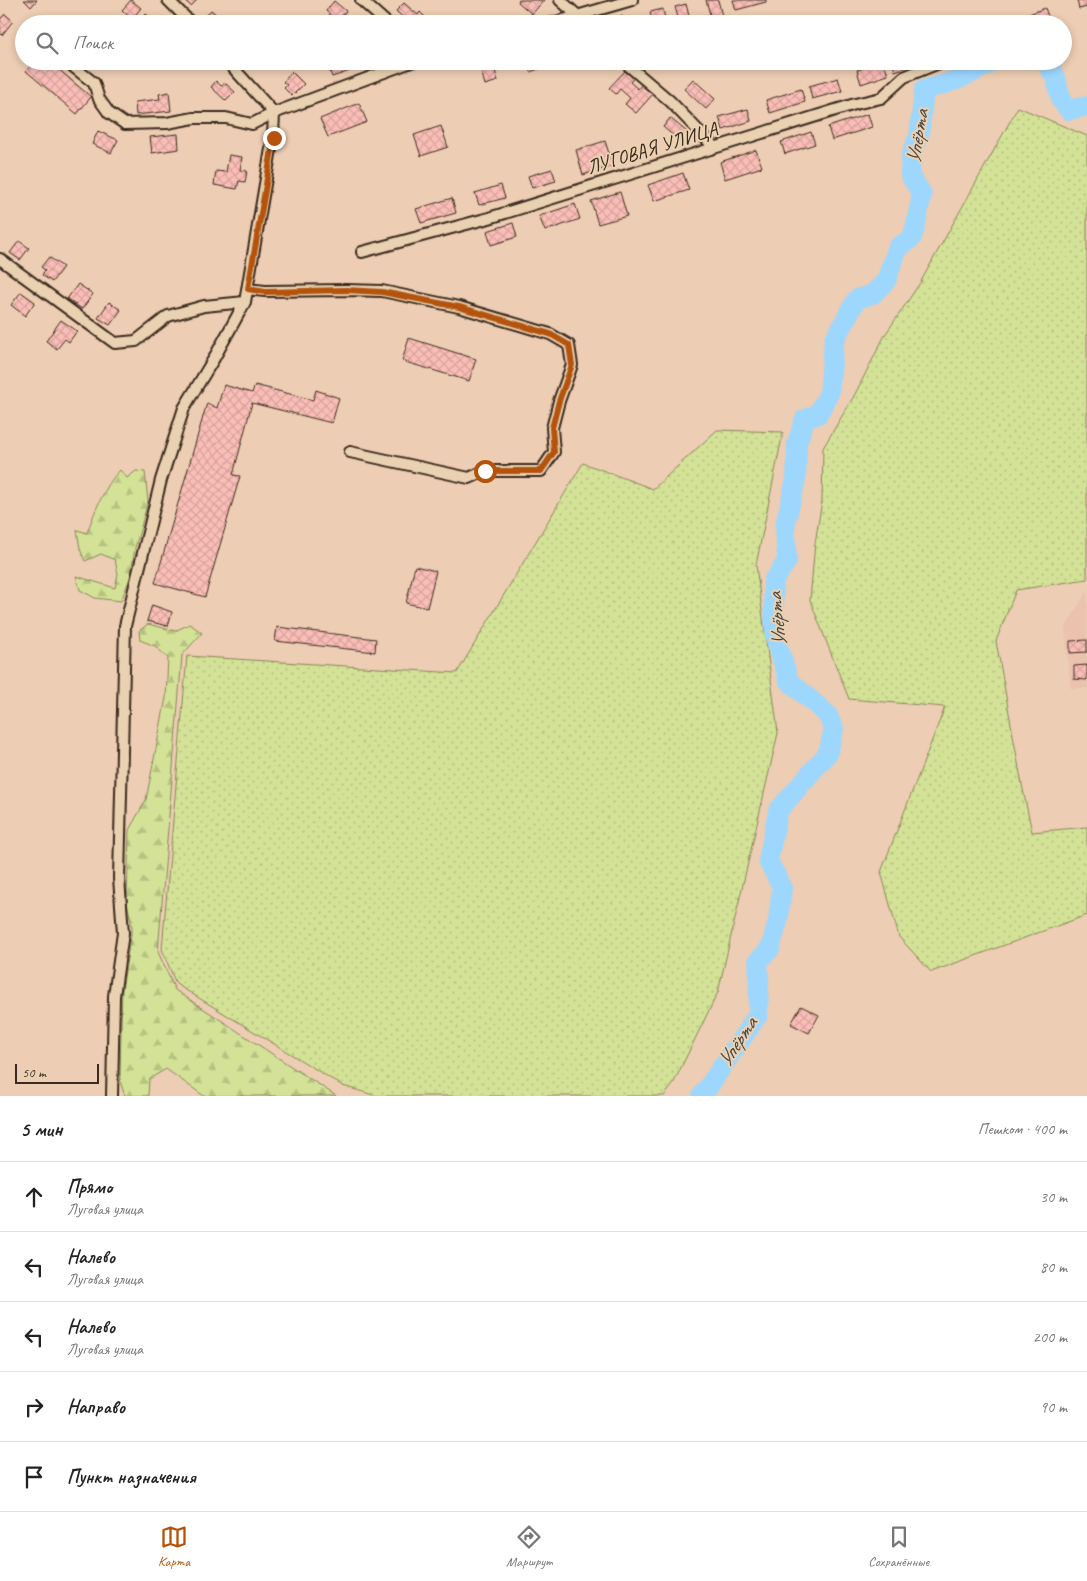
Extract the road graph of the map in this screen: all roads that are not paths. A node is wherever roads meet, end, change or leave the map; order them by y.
1 (168, 0) edge
2 (361, 0) edge
3 (560, 0) edge
4 (632, 0) edge
5 (183, 15) edge
6 (378, 15) edge
7 (576, 15) edge
8 (594, 15) edge
9 (77, 70) edge
10 (234, 70) edge
11 (390, 70) edge
12 (633, 70) edge
13 (922, 70) edge
14 (274, 113) junction
15 (714, 147) junction
16 (362, 252) dead end
17 (0, 259) edge
18 (248, 289) junction
19 (245, 302) junction
20 (350, 452) dead end
21 (112, 1096) edge

1 - 5 street
2 - 6 street
3 - 7 street
4 - 8 street
9 - 14 street
10 - 14 street
11 - 14 street
12 - 15 street
13 - 15 street, ЛУГОВАЯ УЛИЦА
14 - 18 street
15 - 16 street, ЛУГОВАЯ УЛИЦА
17 - 19 street
18 - 19 street
18 - 20 street
19 - 21 street

